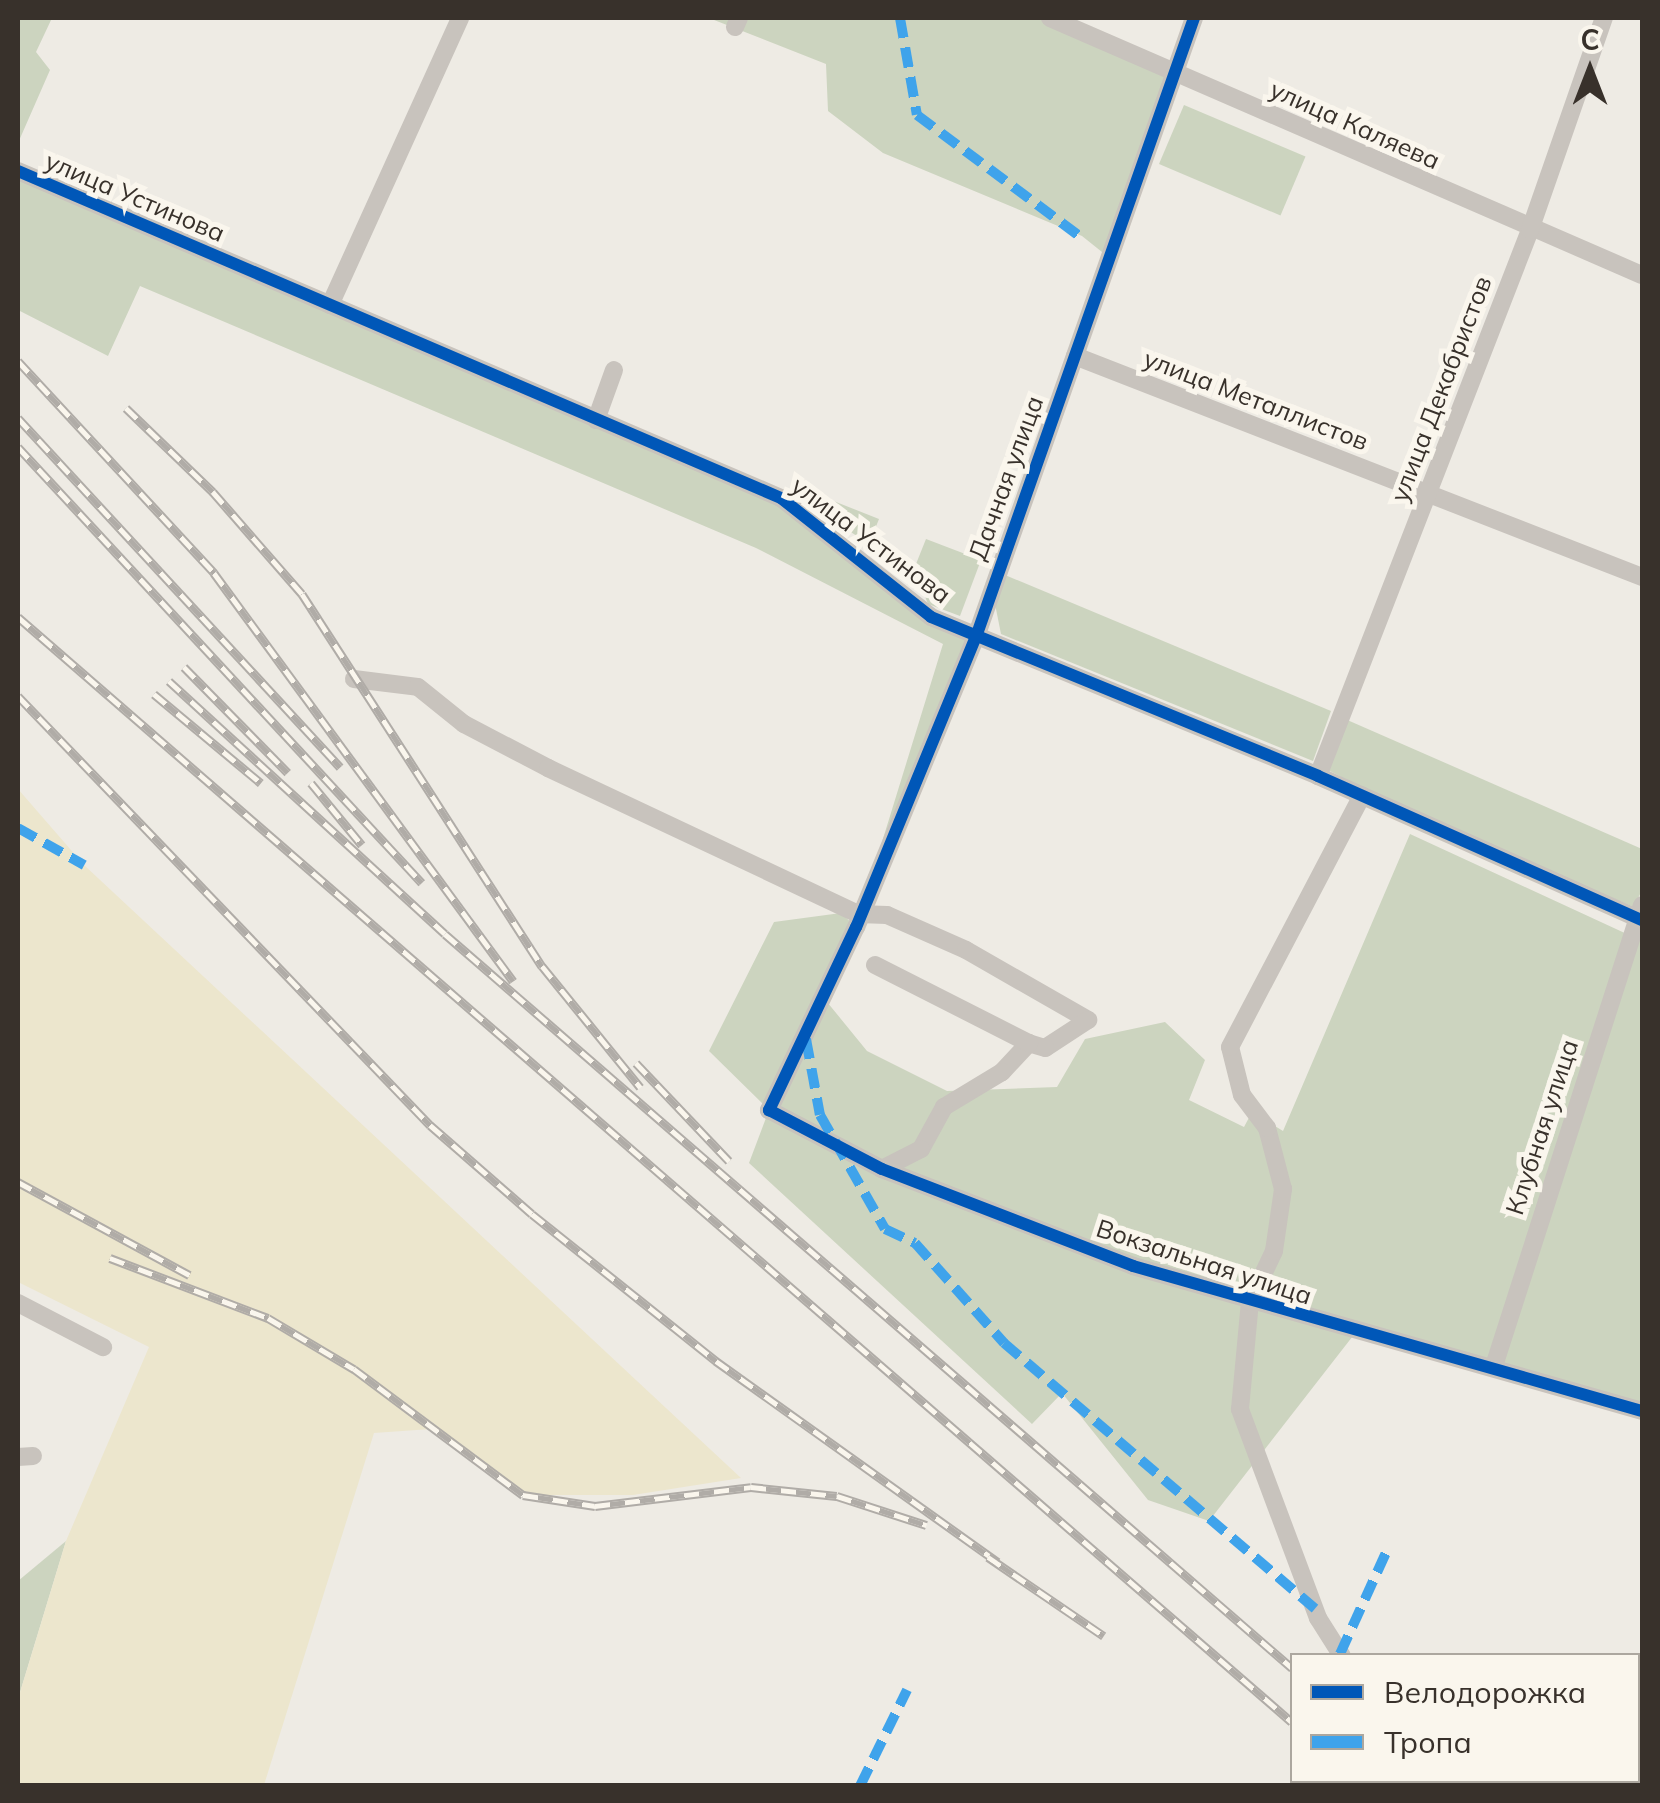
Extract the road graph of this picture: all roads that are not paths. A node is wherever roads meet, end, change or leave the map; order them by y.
1 (460, 18) edge
2 (1050, 18) edge
3 (1194, 18) edge
4 (1604, 18) edge
5 (1172, 72) junction
6 (18, 171) edge
7 (1530, 230) junction
8 (1642, 275) edge
9 (330, 305) junction
10 (1075, 356) junction
11 (614, 370) dead end
12 (596, 420) junction
13 (1427, 494) junction
14 (1642, 576) edge
15 (977, 634) junction
16 (354, 679) dead end
17 (1318, 776) junction
18 (1362, 796) junction
19 (858, 914) junction
20 (1641, 915) edge
21 (874, 966) dead end
22 (1029, 1043) junction
23 (770, 1110) joint
24 (882, 1169) junction
25 (1250, 1302) junction
26 (18, 1304) edge
27 (103, 1347) dead end
28 (1494, 1366) junction
29 (1642, 1411) edge
30 (1340, 1653) edge

1 - 9 street
2 - 5 street, улица Каляева
3 - 5 street, Дачная улица
4 - 7 street, улица Декабристов
5 - 7 street, улица Каляева
5 - 10 street, Дачная улица
6 - 9 street, улица Устинова
7 - 8 street, улица Каляева
7 - 13 street, улица Декабристов
9 - 12 street, улица Устинова
10 - 13 street, улица Металлистов
10 - 15 street, Дачная улица
11 - 12 street
12 - 15 street, улица Устинова
13 - 14 street, улица Металлистов
13 - 17 street, улица Декабристов
15 - 17 street, улица Устинова
15 - 19 street, Дачная улица
16 - 19 street
17 - 18 street, улица Устинова
18 - 20 street, улица Устинова
18 - 25 street
19 - 22 street
19 - 23 street, Дачная улица
20 - 28 street, Клубная улица
21 - 22 street
22 - 24 street
23 - 24 street, Вокзальная улица
24 - 25 street, Вокзальная улица
25 - 28 street, Вокзальная улица
25 - 30 street
26 - 27 street
28 - 29 street, Вокзальная улица

